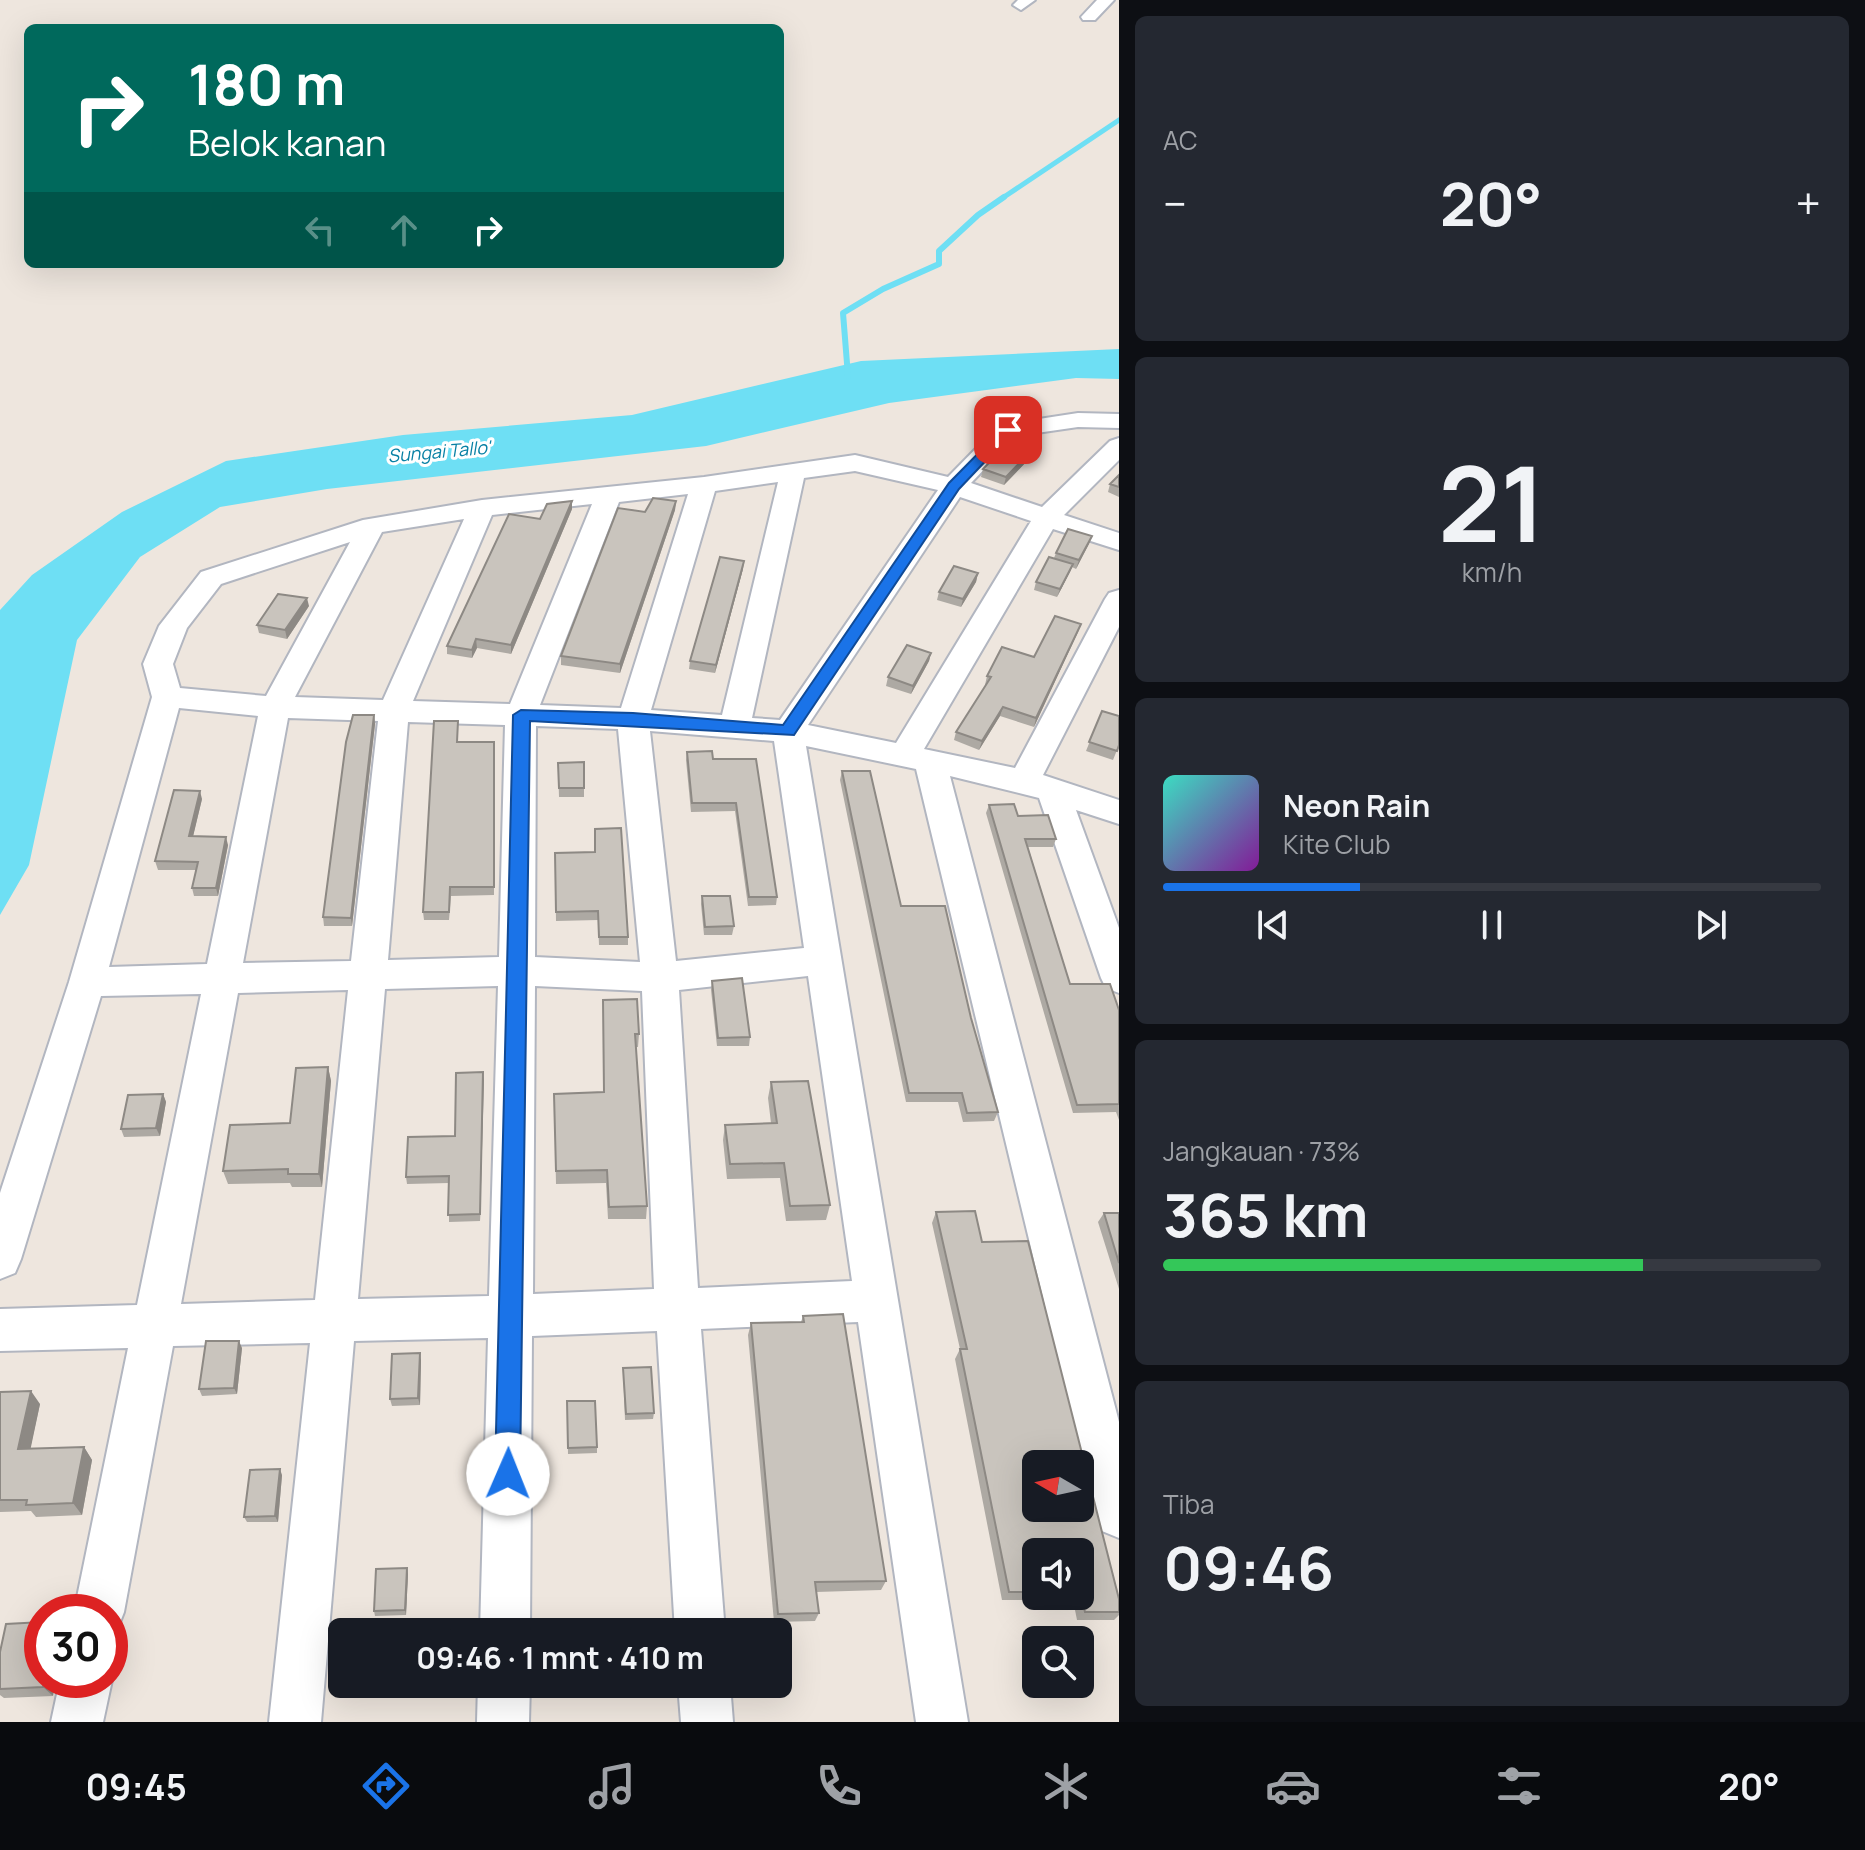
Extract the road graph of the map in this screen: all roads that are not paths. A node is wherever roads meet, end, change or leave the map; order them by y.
1 (1106, 0) edge
2 (1089, 17) dead end
3 (1119, 421) edge
4 (1119, 446) edge
5 (793, 472) junction
6 (704, 485) junction
7 (954, 486) junction
8 (608, 497) junction
9 (482, 508) junction
10 (1046, 518) junction
11 (372, 526) junction
12 (1119, 542) edge
13 (1119, 599) edge
14 (167, 697) junction
15 (275, 707) junction
16 (394, 711) junction
17 (521, 715) junction
18 (633, 719) junction
19 (735, 726) junction
20 (788, 731) junction
21 (916, 760) junction
22 (1039, 786) junction
23 (1119, 812) edge
24 (824, 960) junction
25 (517, 971) junction
26 (368, 975) junction
27 (660, 977) junction
28 (1119, 978) edge
29 (222, 979) junction
30 (87, 982) junction
31 (0, 1259) edge
32 (877, 1301) junction
33 (677, 1307) junction
34 (511, 1316) junction
35 (334, 1320) junction
36 (155, 1325) junction
37 (0, 1330) edge
38 (1119, 1514) edge
39 (103, 1594) edge
40 (505, 1618) edge
41 (699, 1618) edge
42 (82, 1698) edge
43 (504, 1698) edge
44 (705, 1698) edge
45 (77, 1722) edge
46 (295, 1722) edge
47 (503, 1722) edge
48 (707, 1722) edge
49 (942, 1722) edge

1 - 2 street
3 - 7 street
4 - 10 street
5 - 6 street
5 - 7 street
5 - 19 street
6 - 8 street
6 - 18 street
7 - 10 street
7 - 20 street
8 - 9 street
8 - 17 street
9 - 11 street
9 - 16 street
10 - 12 street
10 - 21 street
11 - 14 street
11 - 15 street
13 - 22 street
14 - 15 street
14 - 30 street
15 - 16 street
15 - 29 street
16 - 17 street
16 - 26 street
17 - 18 street
17 - 25 street
18 - 19 street
18 - 27 street
19 - 20 street
20 - 21 street
20 - 24 street
21 - 22 street
21 - 38 street
22 - 23 street
22 - 28 street
24 - 27 street
24 - 32 street
25 - 26 street
25 - 27 street
25 - 34 street
26 - 29 street
26 - 35 street
27 - 33 street
29 - 30 street
29 - 36 street
30 - 31 street
32 - 33 street
32 - 49 street
33 - 34 street
33 - 41 street
34 - 35 street
34 - 40 street
35 - 36 street
35 - 46 street
36 - 37 street
36 - 39 street
42 - 45 street
43 - 47 street
44 - 48 street

